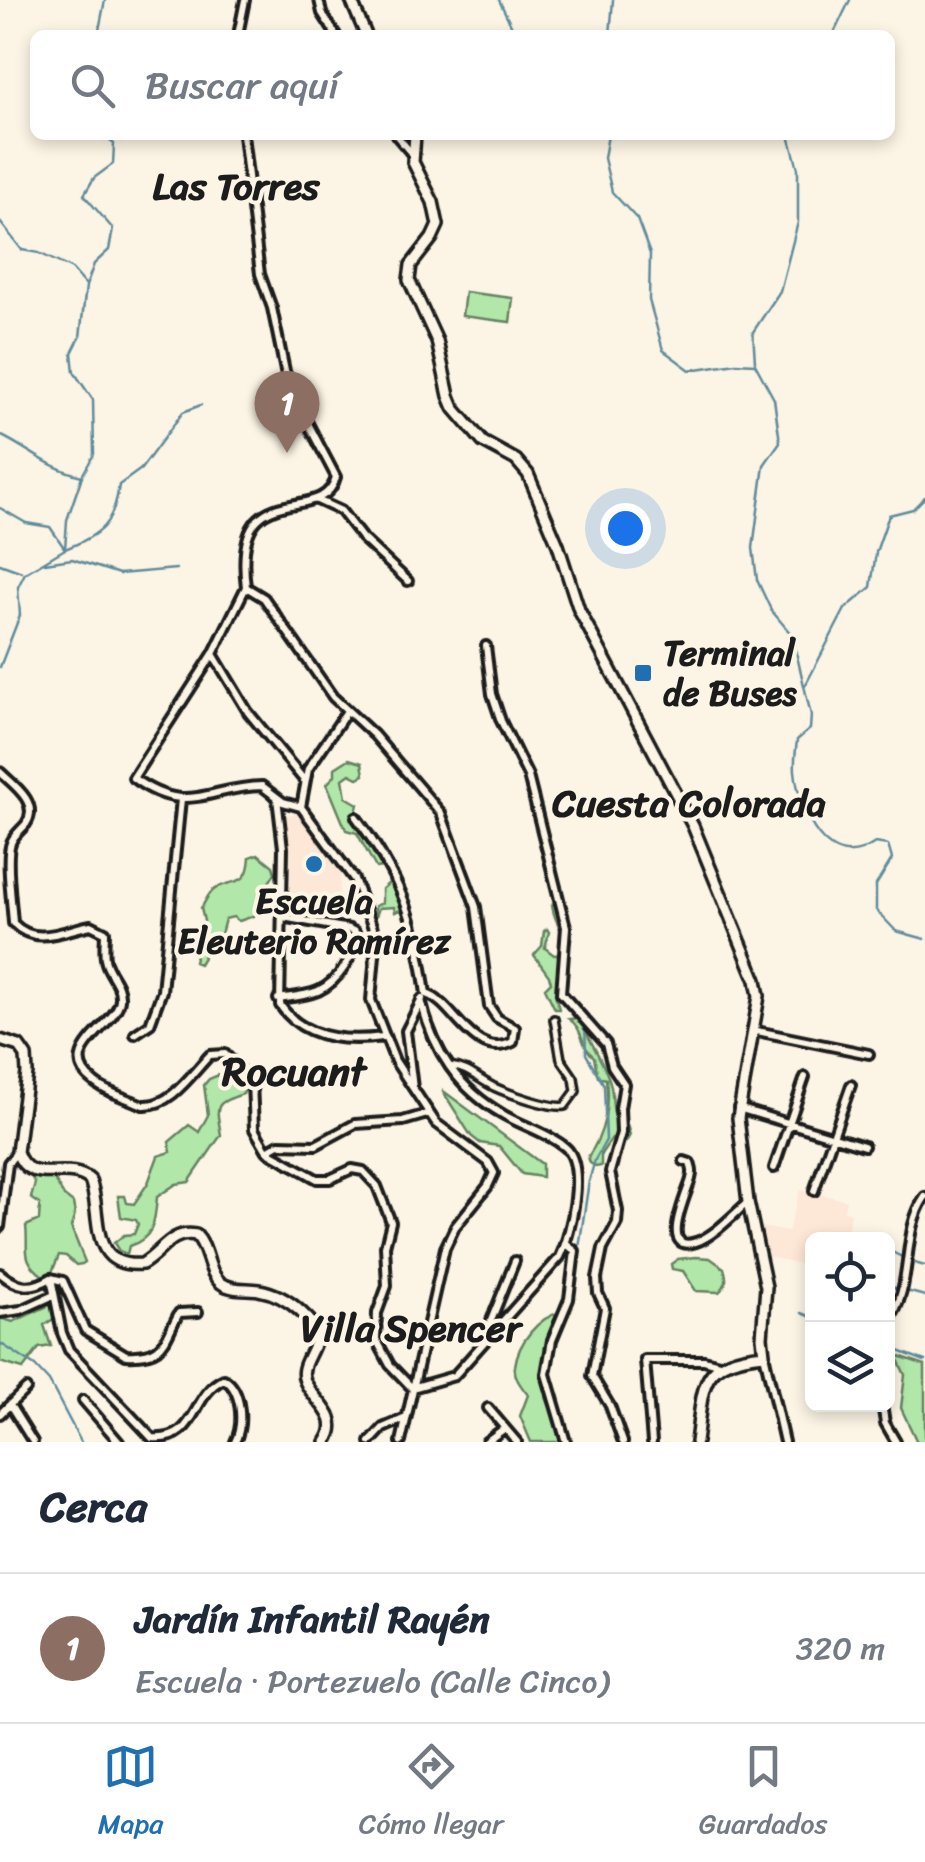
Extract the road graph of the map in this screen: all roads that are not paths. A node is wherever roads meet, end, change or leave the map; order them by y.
1 (245, 0) edge
2 (319, 0) edge
3 (351, 0) edge
4 (239, 30) edge
5 (333, 30) edge
6 (364, 30) edge
7 (245, 140) edge
8 (400, 140) edge
9 (413, 140) edge
10 (412, 154) junction
11 (317, 500) junction
12 (408, 581) dead end
13 (246, 588) junction
14 (486, 646) dead end
15 (213, 654) junction
16 (347, 711) junction
17 (0, 772) edge
18 (304, 781) junction
19 (277, 798) junction
20 (181, 799) junction
21 (301, 807) junction
22 (356, 817) dead end
23 (283, 917) junction
24 (424, 998) junction
25 (278, 999) junction
26 (554, 1019) dead end
27 (750, 1030) junction
28 (135, 1034) dead end
29 (383, 1037) junction
30 (0, 1040) edge
31 (869, 1054) dead end
32 (448, 1066) junction
33 (805, 1077) dead end
34 (852, 1085) dead end
35 (413, 1091) junction
36 (738, 1108) junction
37 (427, 1114) junction
38 (790, 1126) junction
39 (834, 1138) junction
40 (864, 1146) dead end
41 (267, 1150) junction
42 (17, 1152) junction
43 (684, 1161) dead end
44 (774, 1168) dead end
45 (814, 1191) dead end
46 (925, 1197) edge
47 (748, 1202) junction
48 (0, 1227) edge
49 (566, 1244) junction
50 (515, 1261) dead end
51 (0, 1273) edge
52 (51, 1278) junction
53 (54, 1296) junction
54 (198, 1312) dead end
55 (895, 1312) edge
56 (0, 1313) edge
57 (490, 1334) junction
58 (764, 1354) junction
59 (719, 1364) junction
60 (412, 1388) junction
61 (26, 1389) dead end
62 (84, 1400) dead end
63 (10, 1405) junction
64 (488, 1408) dead end
65 (883, 1412) edge
66 (0, 1414) edge
67 (406, 1418) junction
68 (505, 1428) junction
69 (184, 1437) edge
70 (33, 1442) edge
71 (119, 1442) edge
72 (235, 1442) edge
73 (326, 1442) edge
74 (370, 1442) edge
75 (400, 1442) edge
76 (486, 1442) edge
77 (517, 1442) edge
78 (566, 1442) edge
79 (622, 1442) edge
80 (652, 1442) edge
81 (696, 1442) edge
82 (784, 1442) edge
83 (896, 1442) edge

1 - 4 street
2 - 5 street
3 - 6 street
7 - 11 street
8 - 10 street
9 - 10 street
10 - 27 street
11 - 12 street
11 - 13 street
13 - 15 street
13 - 16 street
14 - 79 street
15 - 18 street
15 - 20 street
16 - 18 street
16 - 24 street
17 - 41 street
18 - 21 street
19 - 20 street
19 - 21 street
19 - 23 street
20 - 28 street
21 - 29 street
22 - 24 street
23 - 25 street
23 - 25 street
24 - 32 street
24 - 35 street
25 - 29 street
26 - 32 street
27 - 31 street
27 - 36 street
29 - 35 street
30 - 42 street
32 - 49 street
33 - 38 street
34 - 39 street
35 - 37 street
36 - 38 street
36 - 47 street
37 - 41 street
37 - 60 street
38 - 39 street
38 - 44 street
39 - 40 street
39 - 45 street
41 - 60 street
42 - 48 street
42 - 73 street
43 - 47 street
46 - 55 street
47 - 58 street
49 - 57 street
49 - 78 street
50 - 57 street
51 - 52 street
52 - 53 street
52 - 54 street
53 - 56 street
53 - 69 street
57 - 60 street
58 - 59 street
58 - 82 street
59 - 80 street
59 - 81 street
60 - 67 street
61 - 63 street
62 - 71 street
63 - 66 street
63 - 70 street
64 - 68 street
65 - 83 street
67 - 74 street
67 - 75 street
68 - 76 street
68 - 77 street
69 - 72 street

